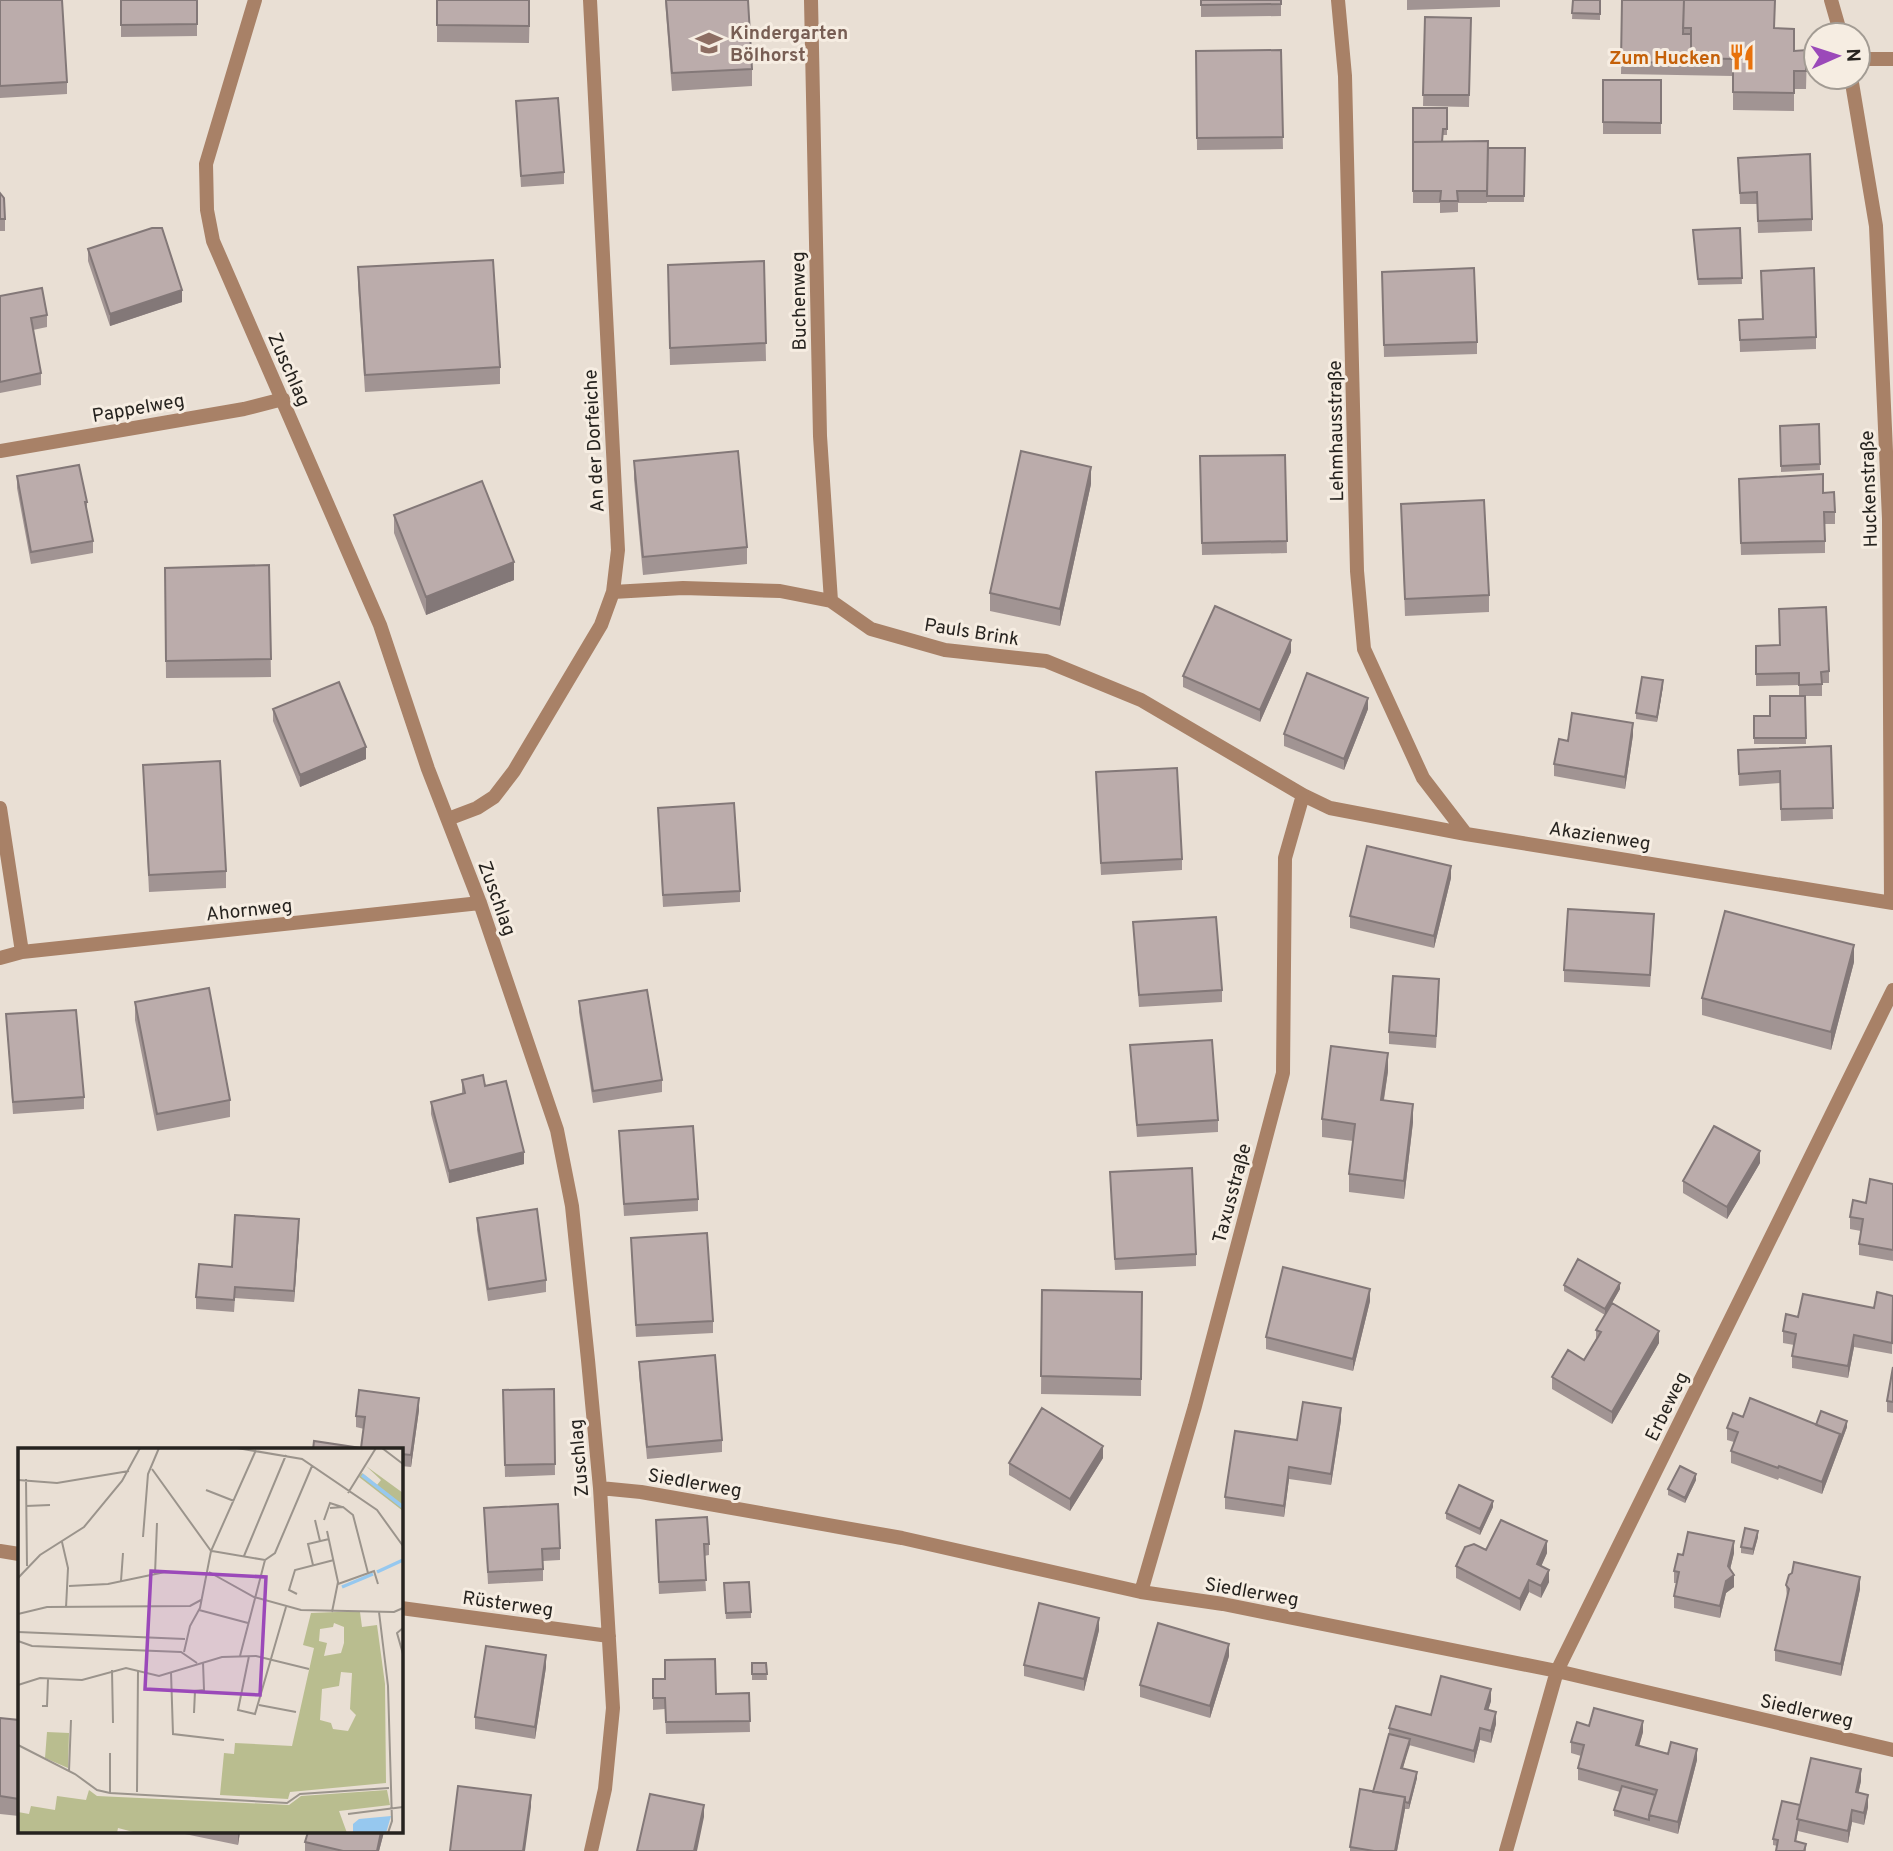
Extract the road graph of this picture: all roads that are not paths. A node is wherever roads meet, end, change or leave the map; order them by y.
1 (255, 0) edge
2 (590, 0) edge
3 (811, 0) edge
4 (1338, 0) edge
5 (1831, 0) edge
6 (1837, 21) edge
7 (1872, 59) edge
8 (1893, 59) edge
9 (1853, 91) edge
10 (283, 399) junction
11 (0, 451) edge
12 (613, 592) junction
13 (831, 601) junction
14 (1303, 795) junction
15 (0, 808) edge
16 (448, 819) junction
17 (1466, 834) junction
18 (1892, 902) edge
19 (480, 903) junction
20 (22, 952) junction
21 (0, 958) edge
22 (1893, 989) edge
23 (600, 1488) junction
24 (0, 1551) edge
25 (18, 1554) edge
26 (1140, 1592) junction
27 (402, 1608) edge
28 (609, 1636) junction
29 (1557, 1671) junction
30 (1893, 1750) edge
31 (591, 1851) edge
32 (1506, 1851) edge

1 - 10 street, Zuschlag
2 - 12 street, An der Dorfeiche
3 - 13 street, Buchenweg
4 - 17 street, Lehmhausstraße
5 - 6 street
7 - 8 street
9 - 18 street, Huckenstraße
10 - 11 street, Pappelweg
10 - 16 street, Zuschlag
12 - 13 street, Pauls Brink
12 - 16 street, An der Dorfeiche
13 - 14 street, Pauls Brink
14 - 17 street, Akazienweg
14 - 26 street, Taxusstraße
15 - 20 street
16 - 19 street, Zuschlag
17 - 18 street, Akazienweg
19 - 20 street, Ahornweg
19 - 23 street, Zuschlag
20 - 21 street, Ahornweg
22 - 29 street, Erbeweg
23 - 26 street, Siedlerweg
23 - 28 street, Zuschlag
24 - 25 street
26 - 29 street, Siedlerweg
27 - 28 street, Rüsterweg
28 - 31 street, Zuschlag
29 - 30 street, Siedlerweg
29 - 32 street, Erbeweg

